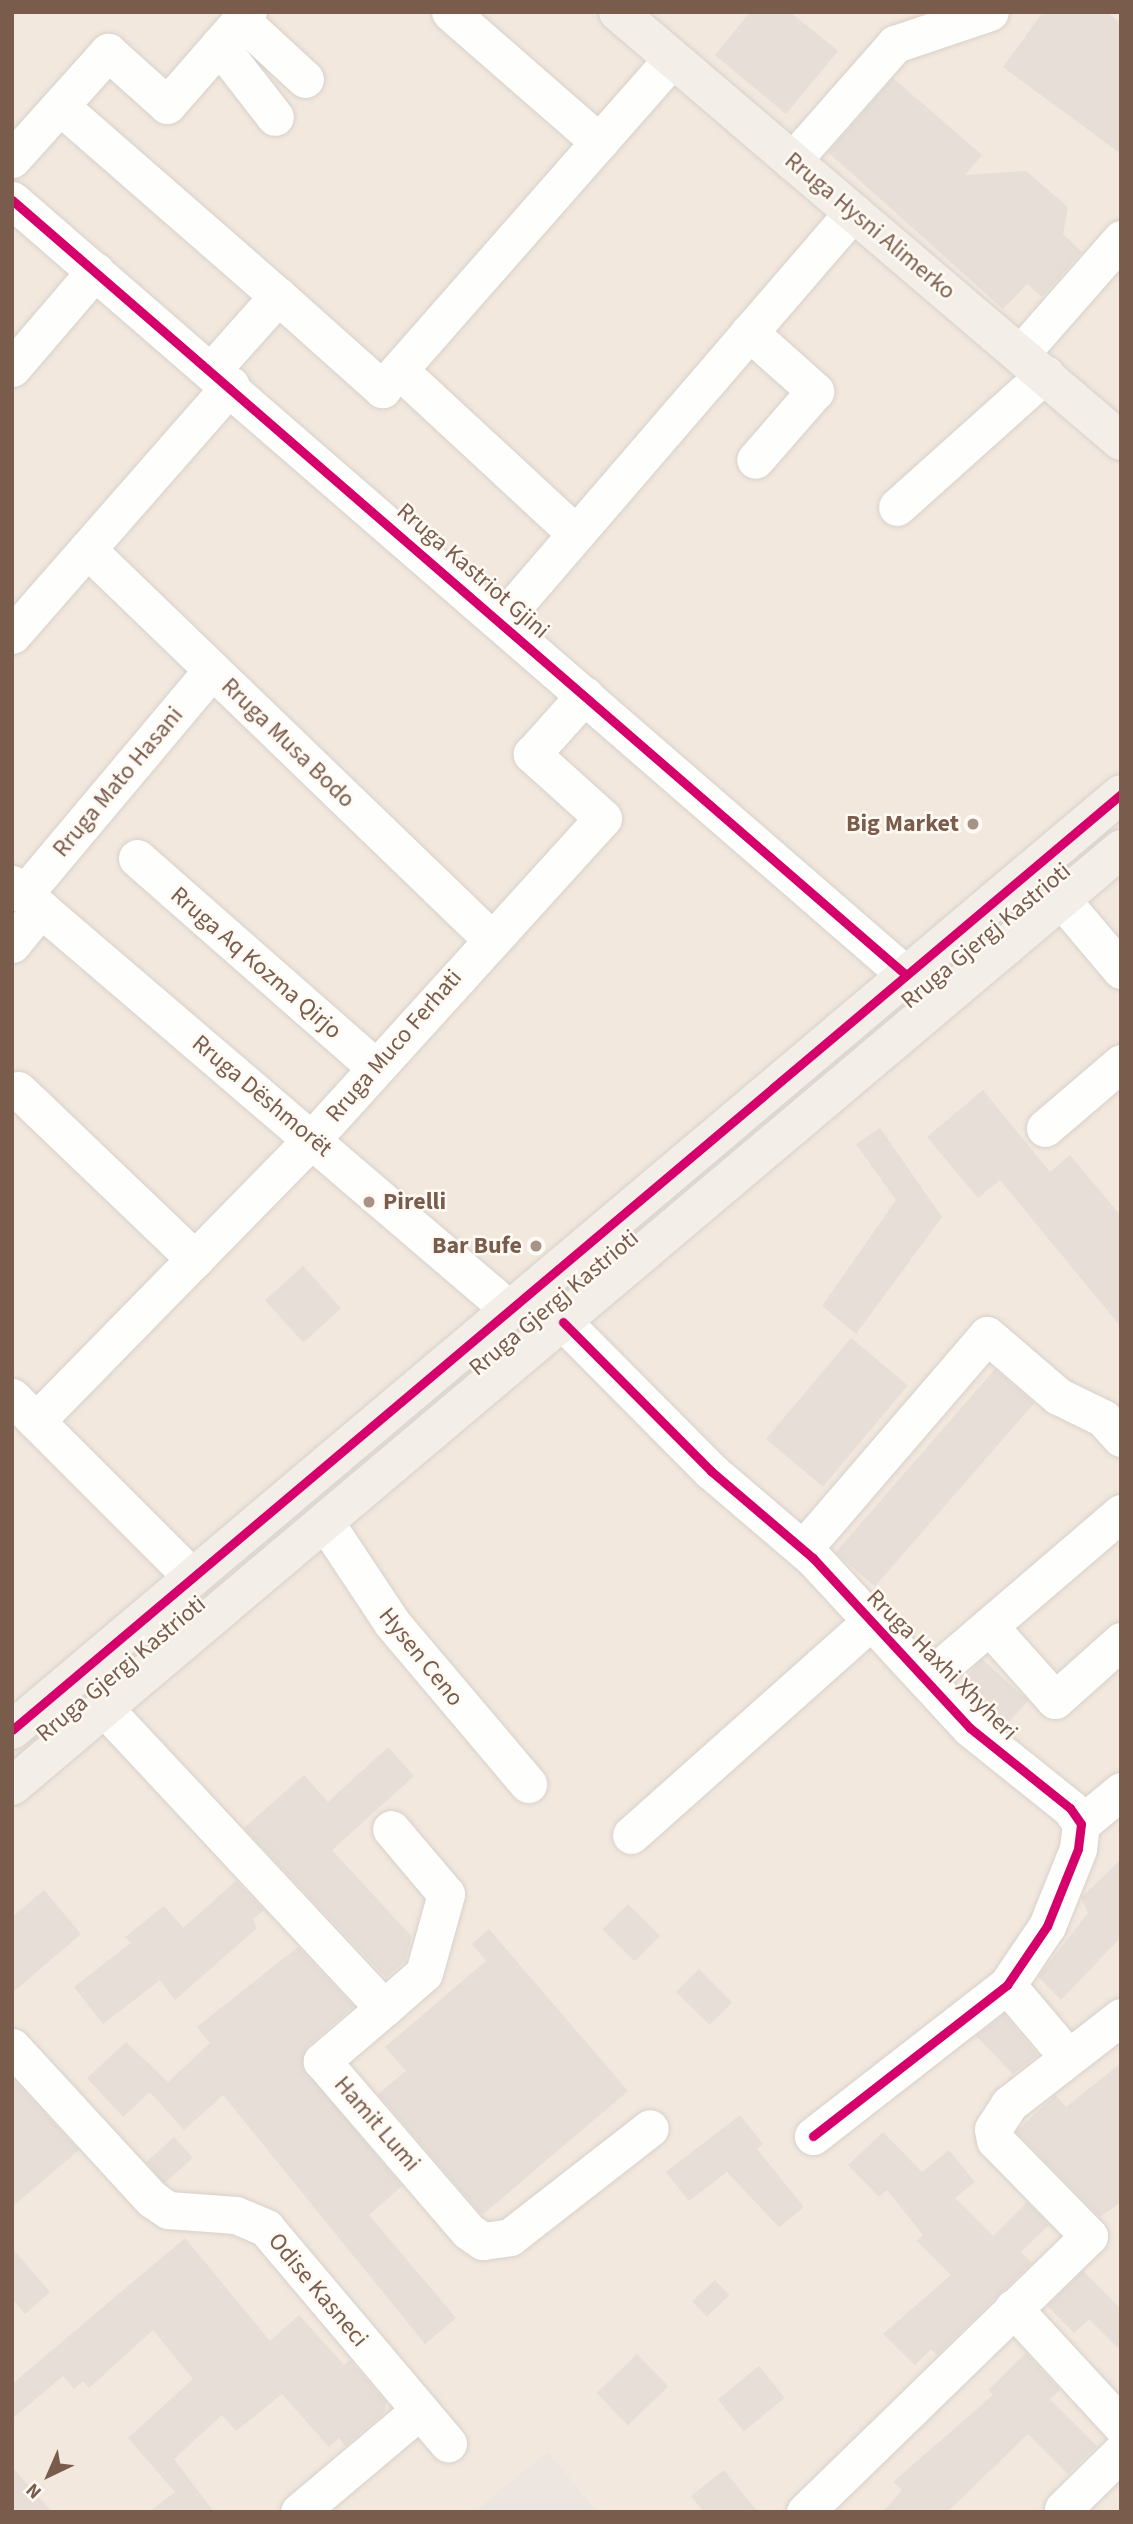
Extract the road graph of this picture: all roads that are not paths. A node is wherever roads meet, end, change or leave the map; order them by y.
1 (450, 12) edge
2 (618, 12) edge
3 (990, 12) edge
4 (236, 26) edge
5 (672, 59) junction
6 (304, 79) dead end
7 (60, 106) junction
8 (275, 117) dead end
9 (599, 142) junction
10 (12, 159) edge
11 (792, 161) junction
12 (12, 200) edge
13 (853, 212) junction
14 (1121, 239) edge
15 (95, 271) junction
16 (278, 296) junction
17 (750, 332) junction
18 (1033, 363) junction
19 (12, 368) edge
20 (399, 370) junction
21 (221, 377) junction
22 (1121, 442) edge
23 (755, 460) dead end
24 (898, 507) dead end
25 (576, 534) junction
26 (87, 549) junction
27 (501, 621) junction
28 (12, 635) edge
29 (212, 670) junction
30 (585, 695) junction
31 (1121, 793) edge
32 (1121, 849) edge
33 (137, 858) dead end
34 (26, 896) edge
35 (1060, 899) junction
36 (489, 937) junction
37 (12, 944) edge
38 (1121, 970) edge
39 (905, 974) junction
40 (1121, 1063) edge
41 (375, 1067) junction
42 (18, 1090) dead end
43 (1045, 1128) dead end
44 (312, 1139) junction
45 (195, 1259) junction
46 (510, 1310) junction
47 (563, 1322) junction
48 (24, 1409) edge
49 (1121, 1438) edge
50 (1121, 1513) edge
51 (325, 1522) junction
52 (803, 1549) junction
53 (192, 1577) junction
54 (871, 1621) junction
55 (989, 1626) junction
56 (1121, 1642) edge
57 (926, 1680) junction
58 (105, 1709) junction
59 (12, 1730) edge
60 (528, 1784) dead end
61 (12, 1786) edge
62 (1121, 1791) edge
63 (1081, 1824) junction
64 (391, 1829) dead end
65 (631, 1835) dead end
66 (1007, 1984) junction
67 (384, 2008) junction
68 (1121, 2017) edge
69 (12, 2046) edge
70 (1067, 2056) junction
71 (650, 2128) dead end
72 (813, 2136) dead end
73 (1013, 2308) junction
74 (420, 2410) junction
75 (1121, 2425) edge
76 (448, 2443) dead end
77 (1121, 2452) edge
78 (1063, 2509) dead end
79 (299, 2512) edge
80 (805, 2512) edge

1 - 9 street
2 - 5 main road, Rruga Hysni Alimerko
3 - 11 street
4 - 6 street
4 - 7 street
4 - 8 street
5 - 9 street
5 - 11 main road, Rruga Hysni Alimerko
7 - 10 street
7 - 16 street
9 - 20 street
11 - 13 main road, Rruga Hysni Alimerko
12 - 15 street, Rruga Kastriot Gjini
13 - 17 street
13 - 18 main road, Rruga Hysni Alimerko
14 - 18 street
15 - 19 street
15 - 21 street, Rruga Kastriot Gjini
16 - 20 street
16 - 21 street
17 - 23 street
17 - 25 street
18 - 22 main road, Rruga Hysni Alimerko
18 - 24 street
20 - 25 street
21 - 26 street
21 - 27 street, Rruga Kastriot Gjini
25 - 27 street
26 - 28 street
26 - 29 street, Rruga Musa Bodo
27 - 30 street, Rruga Kastriot Gjini
29 - 34 street, Rruga Mato Hasani
29 - 36 street, Rruga Musa Bodo
30 - 36 street, Rruga Muco Ferhati
30 - 39 street, Rruga Kastriot Gjini
31 - 39 main road, Rruga Gjergj Kastrioti
32 - 35 main road, Rruga Gjergj Kastrioti
33 - 41 street, Rruga Aq Kozma Qirjo
34 - 37 street, Rruga Mato Hasani
34 - 44 street, Rruga Dëshmorët
35 - 38 street
35 - 47 main road, Rruga Gjergj Kastrioti
36 - 41 street, Rruga Muco Ferhati
39 - 46 main road, Rruga Gjergj Kastrioti
40 - 43 street
41 - 44 street, Rruga Muco Ferhati
42 - 45 street
44 - 45 street, Rruga Muco Ferhati
44 - 46 street, Rruga Dëshmorët
45 - 48 street, Rruga Muco Ferhati
46 - 53 main road, Rruga Gjergj Kastrioti
47 - 51 main road, Rruga Gjergj Kastrioti
47 - 52 street, Rruga Haxhi Xhyheri
48 - 53 street
49 - 52 street
50 - 55 street
51 - 58 main road, Rruga Gjergj Kastrioti
51 - 60 street, Hysen Ceno
52 - 54 street, Rruga Haxhi Xhyheri
53 - 59 main road, Rruga Gjergj Kastrioti
54 - 57 street, Rruga Haxhi Xhyheri
54 - 65 street
55 - 56 street
55 - 57 street
57 - 63 street, Rruga Haxhi Xhyheri
58 - 61 main road, Rruga Gjergj Kastrioti
58 - 67 street
62 - 63 street
63 - 66 street
64 - 67 street
66 - 70 street
66 - 72 street
67 - 71 street, Hamit Lumi
68 - 70 street
69 - 74 street, Odise Kasneci
70 - 73 street
73 - 75 street
73 - 80 street
74 - 76 street, Odise Kasneci
74 - 79 street
77 - 78 street

